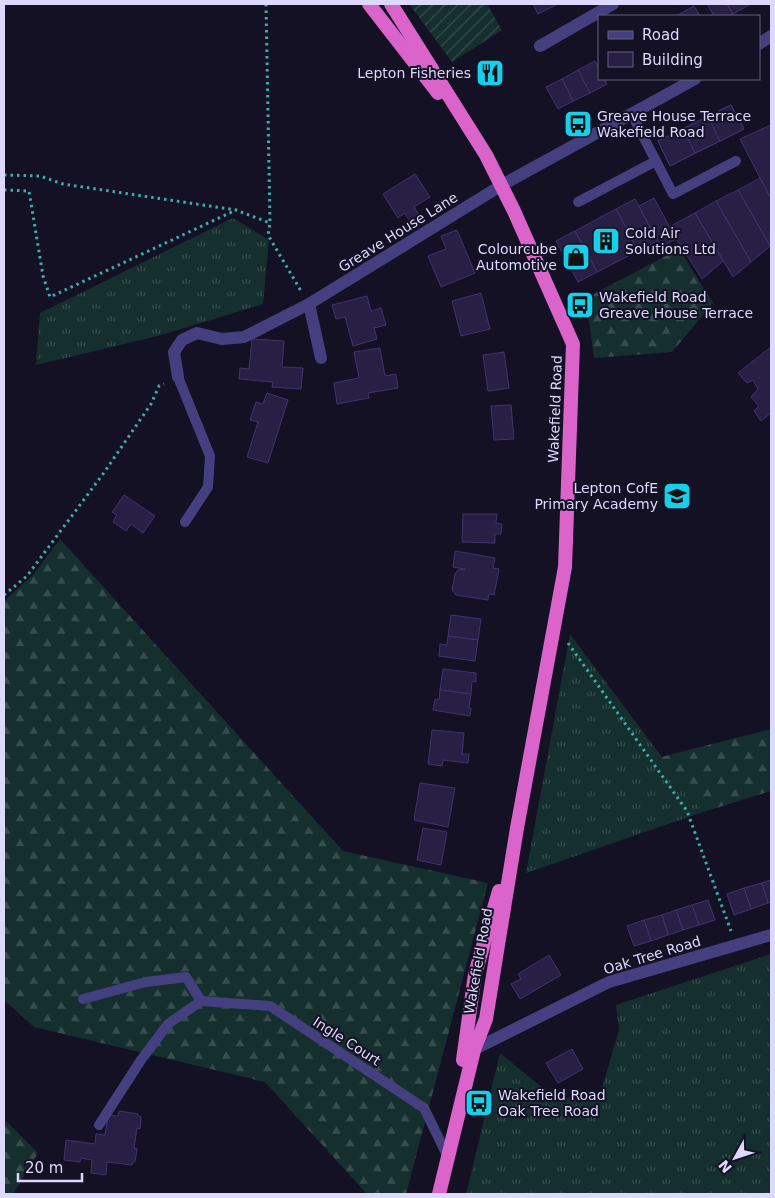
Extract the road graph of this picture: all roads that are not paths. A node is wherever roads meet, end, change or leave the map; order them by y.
1 (370, 4) edge
2 (391, 4) edge
3 (613, 4) edge
4 (771, 36) edge
5 (760, 43) edge
6 (540, 46) dead end
7 (693, 80) edge
8 (631, 113) junction
9 (486, 155) junction
10 (656, 161) junction
11 (736, 161) dead end
12 (502, 185) junction
13 (578, 202) dead end
14 (309, 304) junction
15 (321, 358) dead end
16 (178, 377) joint
17 (185, 522) dead end
18 (771, 935) edge
19 (84, 999) dead end
20 (200, 1001) junction
21 (469, 1052) junction
22 (99, 1125) dead end
23 (448, 1155) junction
24 (439, 1194) edge

1 - 9 highway, Wakefield Road
2 - 9 highway, Wakefield Road
3 - 6 street
4 - 5 street
7 - 8 street, Greave House Lane
8 - 10 lane
8 - 12 street, Greave House Lane
9 - 12 highway, Wakefield Road
10 - 11 lane
10 - 13 lane
12 - 14 street, Greave House Lane
12 - 21 highway, Wakefield Road
14 - 15 street
14 - 16 street, Greave House Lane
16 - 17 lane
18 - 21 street, Oak Tree Road
19 - 20 lane
20 - 22 lane
20 - 23 lane, Ingle Court
21 - 23 highway, Wakefield Road
23 - 24 highway, Wakefield Road

